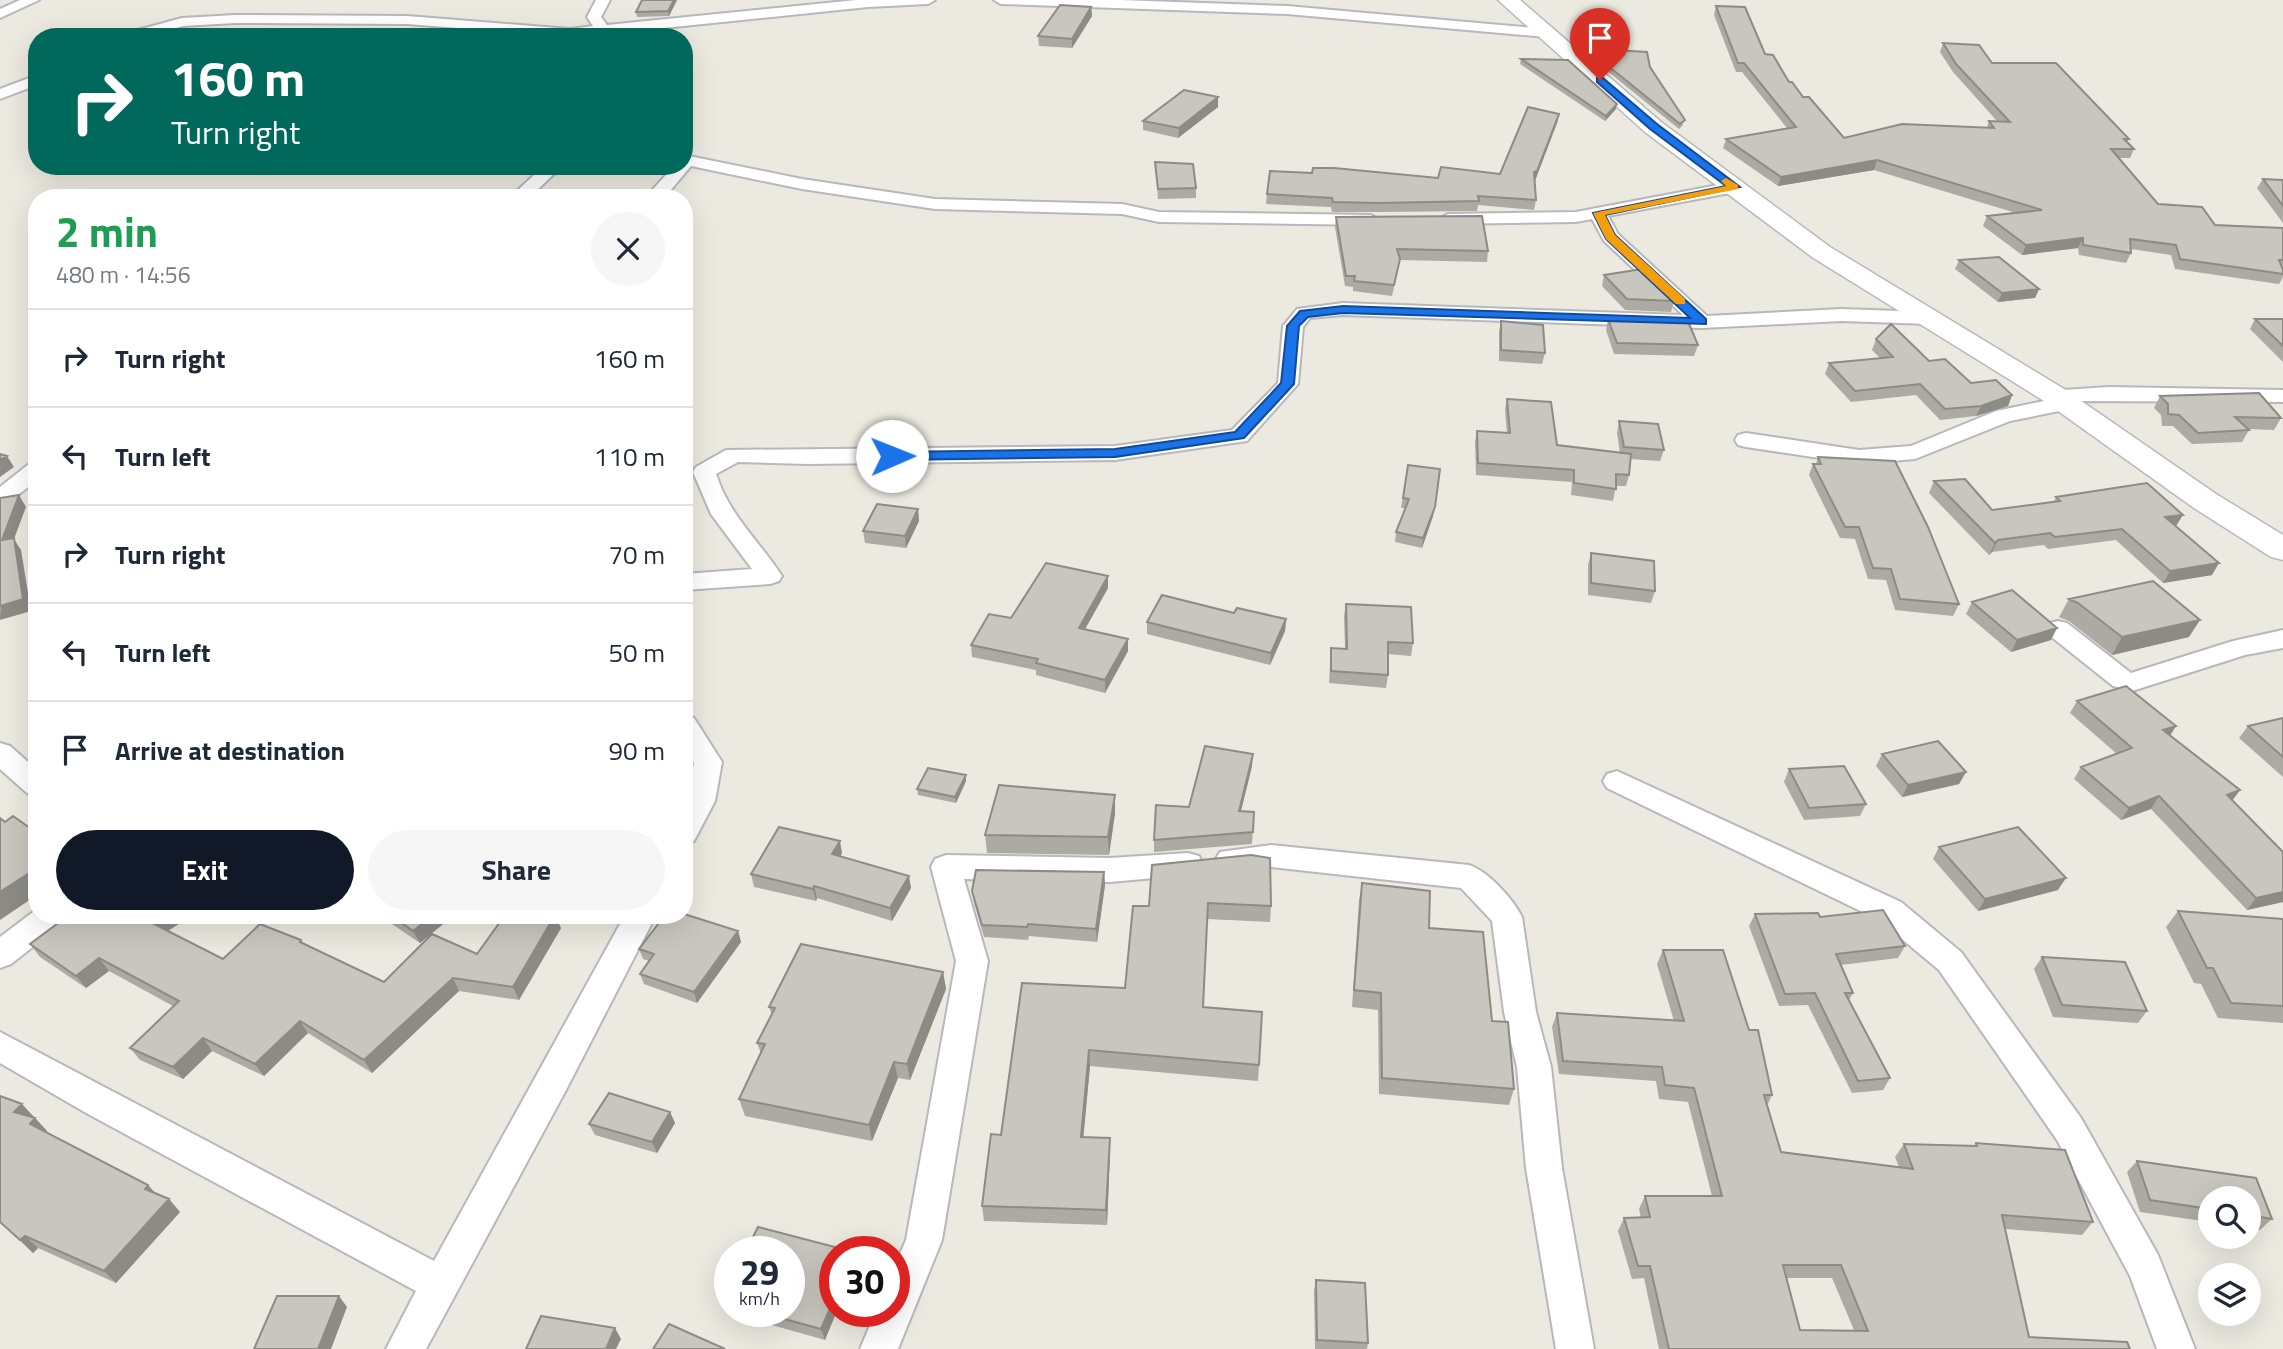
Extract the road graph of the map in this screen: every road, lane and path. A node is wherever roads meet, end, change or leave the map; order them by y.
1 (32, 0) edge
2 (603, 0) edge
3 (739, 0) edge
4 (928, 0) edge
5 (1001, 0) edge
6 (1508, 0) edge
7 (0, 14) edge
8 (734, 16) junction
9 (161, 28) edge
10 (491, 28) edge
11 (602, 28) edge
12 (622, 28) edge
13 (1546, 33) junction
14 (28, 90) edge
15 (2, 94) edge
16 (28, 94) edge
17 (0, 112) edge
18 (693, 164) edge
19 (543, 175) edge
20 (674, 175) edge
21 (1734, 187) junction
22 (528, 189) edge
23 (662, 189) edge
24 (1598, 213) junction
25 (1430, 219) edge
26 (1391, 220) edge
27 (1929, 317) junction
28 (1702, 321) junction
29 (2283, 396) edge
30 (2059, 399) junction
31 (1746, 440) dead end
32 (28, 476) edge
33 (0, 498) edge
34 (2283, 550) edge
35 (693, 581) edge
36 (2057, 629) edge
37 (2283, 639) edge
38 (693, 739) edge
39 (0, 753) edge
40 (28, 778) edge
41 (1617, 781) dead end
42 (693, 816) edge
43 (40, 924) edge
44 (636, 924) edge
45 (0, 955) edge
46 (0, 1046) edge
47 (440, 1284) junction
48 (405, 1349) edge
49 (879, 1349) edge
50 (1575, 1349) edge
51 (2176, 1349) edge

1 - 7 street
2 - 11 street
3 - 8 street
4 - 8 street
5 - 13 street
6 - 13 street
8 - 12 street
9 - 10 street
13 - 21 street
14 - 15 street
16 - 17 street
18 - 26 street
19 - 22 street
20 - 23 street
21 - 24 street
21 - 27 street
24 - 25 street
24 - 28 street
27 - 28 street
27 - 30 street
28 - 35 street
29 - 30 street
30 - 31 street
30 - 34 street
32 - 33 street
36 - 37 street
38 - 42 street
39 - 40 street
41 - 51 street
43 - 45 street
44 - 47 street
46 - 47 street
47 - 48 street
49 - 50 street

